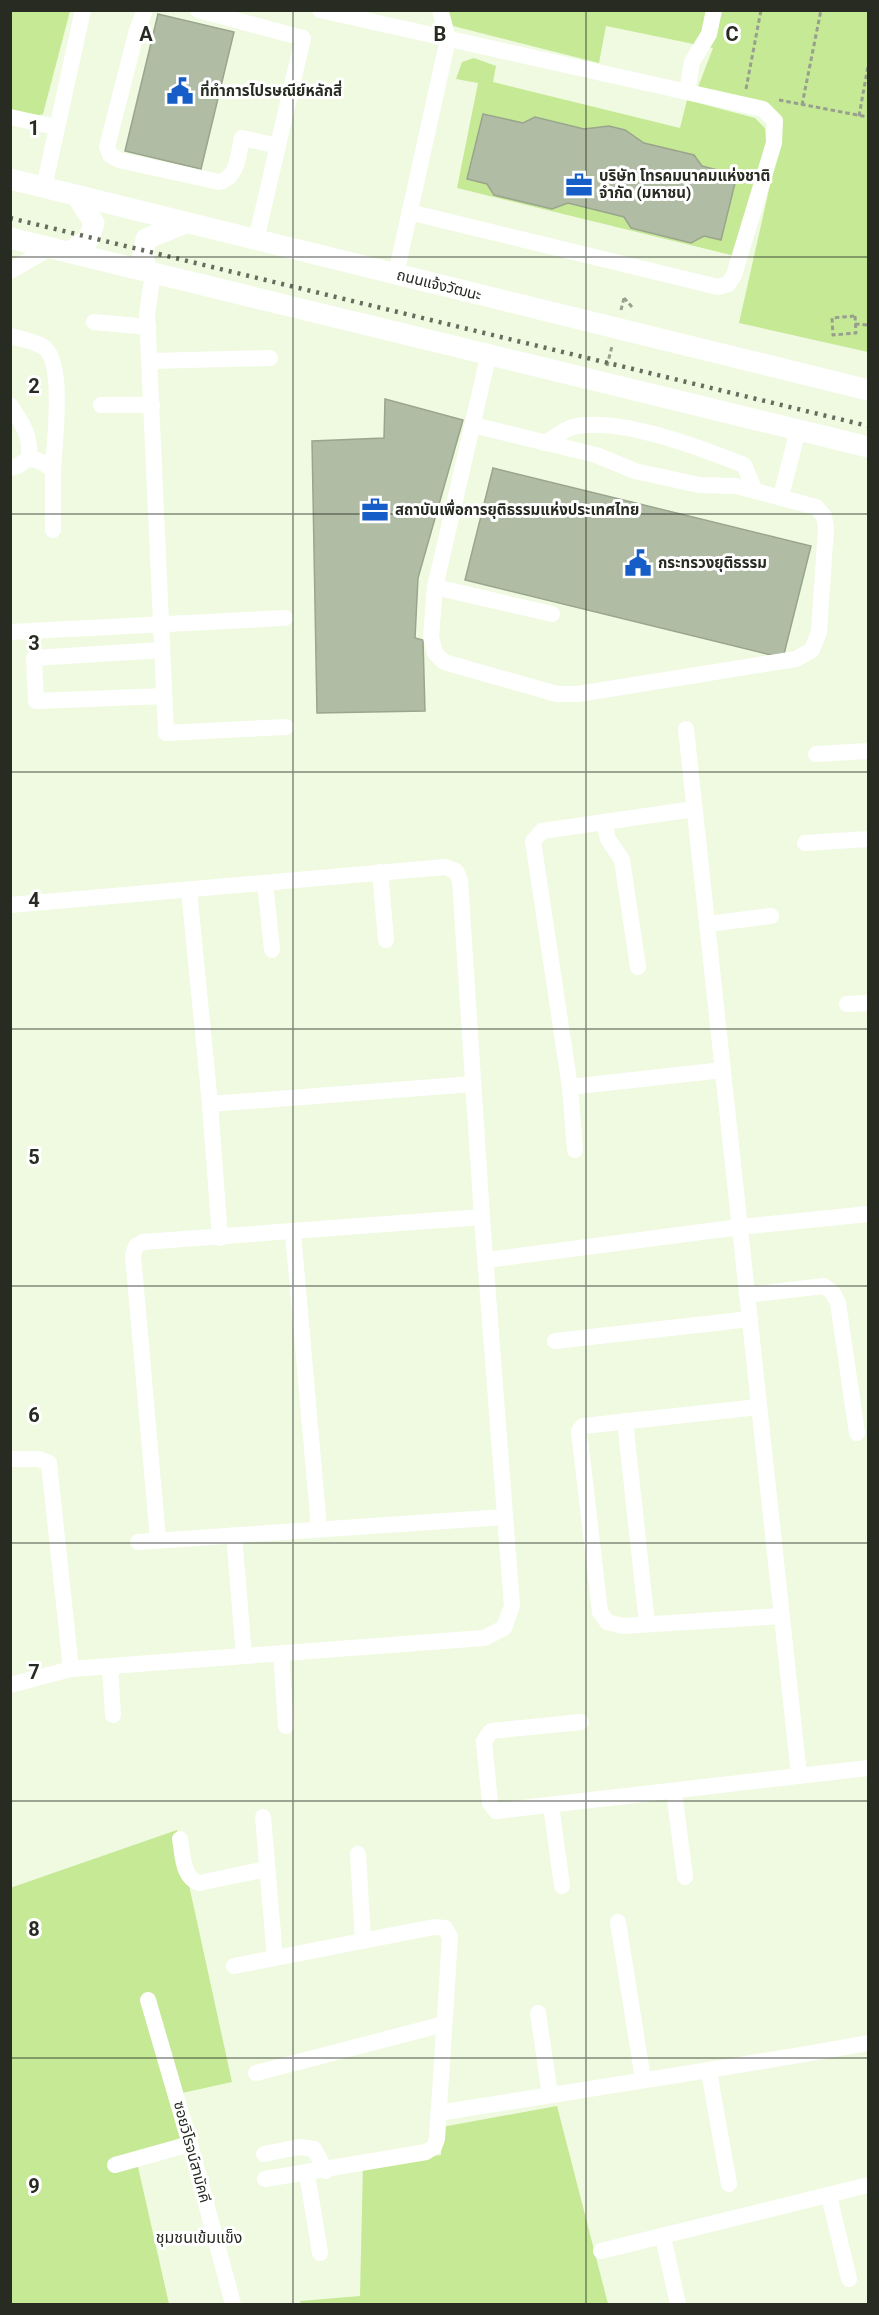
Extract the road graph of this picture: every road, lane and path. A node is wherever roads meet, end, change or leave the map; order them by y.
1 (83, 10) edge
2 (145, 10) edge
3 (198, 10) edge
4 (320, 10) edge
5 (440, 10) edge
6 (714, 10) edge
7 (761, 10) edge
8 (821, 10) edge
9 (448, 39) junction
10 (868, 66) edge
11 (687, 92) junction
12 (745, 94) dead end
13 (768, 98) dead end
14 (802, 105) junction
15 (859, 116) junction
16 (10, 117) edge
17 (868, 117) edge
18 (56, 127) junction
19 (278, 146) junction
20 (10, 178) edge
21 (44, 187) junction
22 (77, 196) junction
23 (409, 212) junction
24 (185, 223) junction
25 (10, 237) edge
26 (256, 240) junction
27 (61, 249) junction
28 (10, 271) edge
29 (150, 272) junction
30 (396, 274) junction
31 (632, 307) dead end
32 (619, 319) dead end
33 (94, 321) dead end
34 (855, 324) junction
35 (868, 325) edge
36 (148, 327) junction
37 (10, 336) edge
38 (613, 340) dead end
39 (489, 353) junction
40 (270, 358) dead end
41 (150, 361) junction
42 (605, 372) dead end
43 (868, 390) edge
44 (10, 405) edge
45 (101, 405) dead end
46 (152, 405) junction
47 (473, 425) junction
48 (798, 430) junction
49 (545, 443) junction
50 (867, 446) edge
51 (28, 458) junction
52 (10, 468) edge
53 (53, 470) junction
54 (755, 491) junction
55 (781, 496) junction
56 (53, 530) dead end
57 (435, 587) junction
58 (552, 614) dead end
59 (285, 618) dead end
60 (161, 624) junction
61 (10, 632) edge
62 (162, 650) junction
63 (164, 696) junction
64 (286, 728) dead end
65 (686, 729) dead end
66 (868, 751) edge
67 (816, 754) dead end
68 (694, 809) junction
69 (604, 822) junction
70 (868, 839) edge
71 (805, 843) dead end
72 (380, 872) junction
73 (266, 883) junction
74 (189, 890) junction
75 (10, 905) edge
76 (771, 916) dead end
77 (707, 924) junction
78 (386, 940) dead end
79 (272, 950) dead end
80 (638, 967) dead end
81 (868, 1003) edge
82 (847, 1004) dead end
83 (723, 1070) junction
84 (473, 1084) junction
85 (570, 1087) junction
86 (210, 1104) junction
87 (575, 1150) dead end
88 (868, 1214) edge
89 (482, 1217) junction
90 (740, 1227) junction
91 (293, 1233) junction
92 (220, 1238) junction
93 (487, 1260) junction
94 (747, 1294) junction
95 (750, 1319) junction
96 (555, 1341) dead end
97 (759, 1407) junction
98 (625, 1421) junction
99 (857, 1433) dead end
100 (10, 1459) edge
101 (504, 1517) junction
102 (319, 1528) junction
103 (234, 1535) junction
104 (159, 1540) junction
105 (138, 1542) dead end
106 (782, 1616) junction
107 (647, 1624) junction
108 (281, 1654) junction
109 (244, 1656) junction
110 (110, 1666) junction
111 (71, 1669) junction
112 (10, 1685) edge
113 (113, 1715) dead end
114 (581, 1722) dead end
115 (286, 1726) dead end
116 (868, 1768) edge
117 (799, 1775) junction
118 (674, 1792) junction
119 (551, 1805) junction
120 (263, 1817) dead end
121 (180, 1839) dead end
122 (358, 1854) dead end
123 (266, 1869) junction
124 (685, 1877) dead end
125 (562, 1886) dead end
126 (618, 1922) dead end
127 (363, 1941) junction
128 (275, 1958) junction
129 (234, 1966) dead end
130 (148, 2000) dead end
131 (537, 2013) dead end
132 (444, 2024) junction
133 (868, 2043) edge
134 (709, 2072) junction
135 (256, 2073) dead end
136 (643, 2079) junction
137 (550, 2095) junction
138 (438, 2113) junction
139 (190, 2144) junction
140 (264, 2154) dead end
141 (115, 2165) dead end
142 (326, 2171) junction
143 (307, 2174) junction
144 (266, 2179) dead end
145 (729, 2184) dead end
146 (868, 2185) edge
147 (829, 2196) junction
148 (663, 2237) junction
149 (601, 2251) dead end
150 (320, 2253) dead end
151 (849, 2279) dead end
152 (232, 2304) edge
153 (678, 2304) edge

1 - 18 street
2 - 19 street
3 - 19 street
4 - 9 street
5 - 9 street
6 - 11 street
7 - 12 path
8 - 14 path
9 - 11 street
9 - 23 street
10 - 15 path
11 - 23 street
13 - 14 path
14 - 15 path
15 - 17 path
16 - 18 street
18 - 21 street
19 - 26 street
20 - 21 main road, ถนนแจ้งวัฒนะ
21 - 22 main road, ถนนแจ้งวัฒนะ
22 - 24 main road, ถนนแจ้งวัฒนะ
22 - 27 main road
23 - 30 street
24 - 26 main road, ถนนแจ้งวัฒนะ
24 - 29 main road
25 - 27 main road
26 - 30 main road, ถนนแจ้งวัฒนะ
27 - 28 street
27 - 29 main road
29 - 36 street
29 - 39 main road
30 - 43 main road, ถนนแจ้งวัฒนะ
31 - 32 path
33 - 36 street
34 - 34 path
34 - 35 path
36 - 41 street
37 - 53 street
38 - 42 path
39 - 47 street
39 - 48 main road
40 - 41 street
41 - 46 street
44 - 51 street
45 - 46 street
46 - 60 street
47 - 49 street
47 - 57 street
48 - 50 main road
48 - 55 street
49 - 54 street
49 - 54 street
51 - 52 street
51 - 53 street
53 - 56 street
54 - 55 street
55 - 57 street
57 - 58 street
59 - 60 street
60 - 61 street
60 - 62 street
62 - 63 street
62 - 63 street
63 - 64 street
65 - 68 street
66 - 67 street
68 - 69 street
68 - 77 street
69 - 80 street
69 - 85 street
70 - 71 street
72 - 73 street
72 - 78 street
72 - 84 street
73 - 74 street
73 - 79 street
74 - 75 street
74 - 86 street
76 - 77 street
77 - 83 street
81 - 82 street
83 - 85 street
83 - 90 street
84 - 86 street
84 - 89 street
85 - 87 street
86 - 92 street
88 - 90 street
89 - 91 street
89 - 93 street
90 - 93 street
90 - 94 street
91 - 92 street
91 - 102 street
92 - 104 street
93 - 101 street
94 - 95 street
94 - 99 street
95 - 96 street
95 - 97 street
97 - 98 street
97 - 106 street
98 - 107 street
98 - 107 street
100 - 111 street
101 - 102 street
101 - 108 street
102 - 103 street
103 - 104 street
103 - 109 street
104 - 105 street
106 - 107 street
106 - 117 street
108 - 109 street
108 - 115 street
109 - 110 street
110 - 111 street
110 - 113 street
111 - 112 street
114 - 119 street
116 - 117 street
117 - 118 street
118 - 119 street
118 - 124 street
119 - 125 street
120 - 123 street
121 - 123 street
122 - 127 street
123 - 128 street
126 - 136 street
127 - 128 street
127 - 132 street
128 - 129 street
130 - 139 street, ซอยวิโรจน์สามัคคี
131 - 137 street
132 - 135 street
132 - 138 street
133 - 134 street
134 - 136 street
134 - 145 street
136 - 137 street
137 - 138 street
138 - 142 street
139 - 141 street
139 - 152 street, ซอยวิโรจน์สามัคคี
140 - 142 street
142 - 143 street
143 - 144 street
143 - 150 street
146 - 147 street
147 - 148 street
147 - 151 street
148 - 149 street
148 - 153 street

